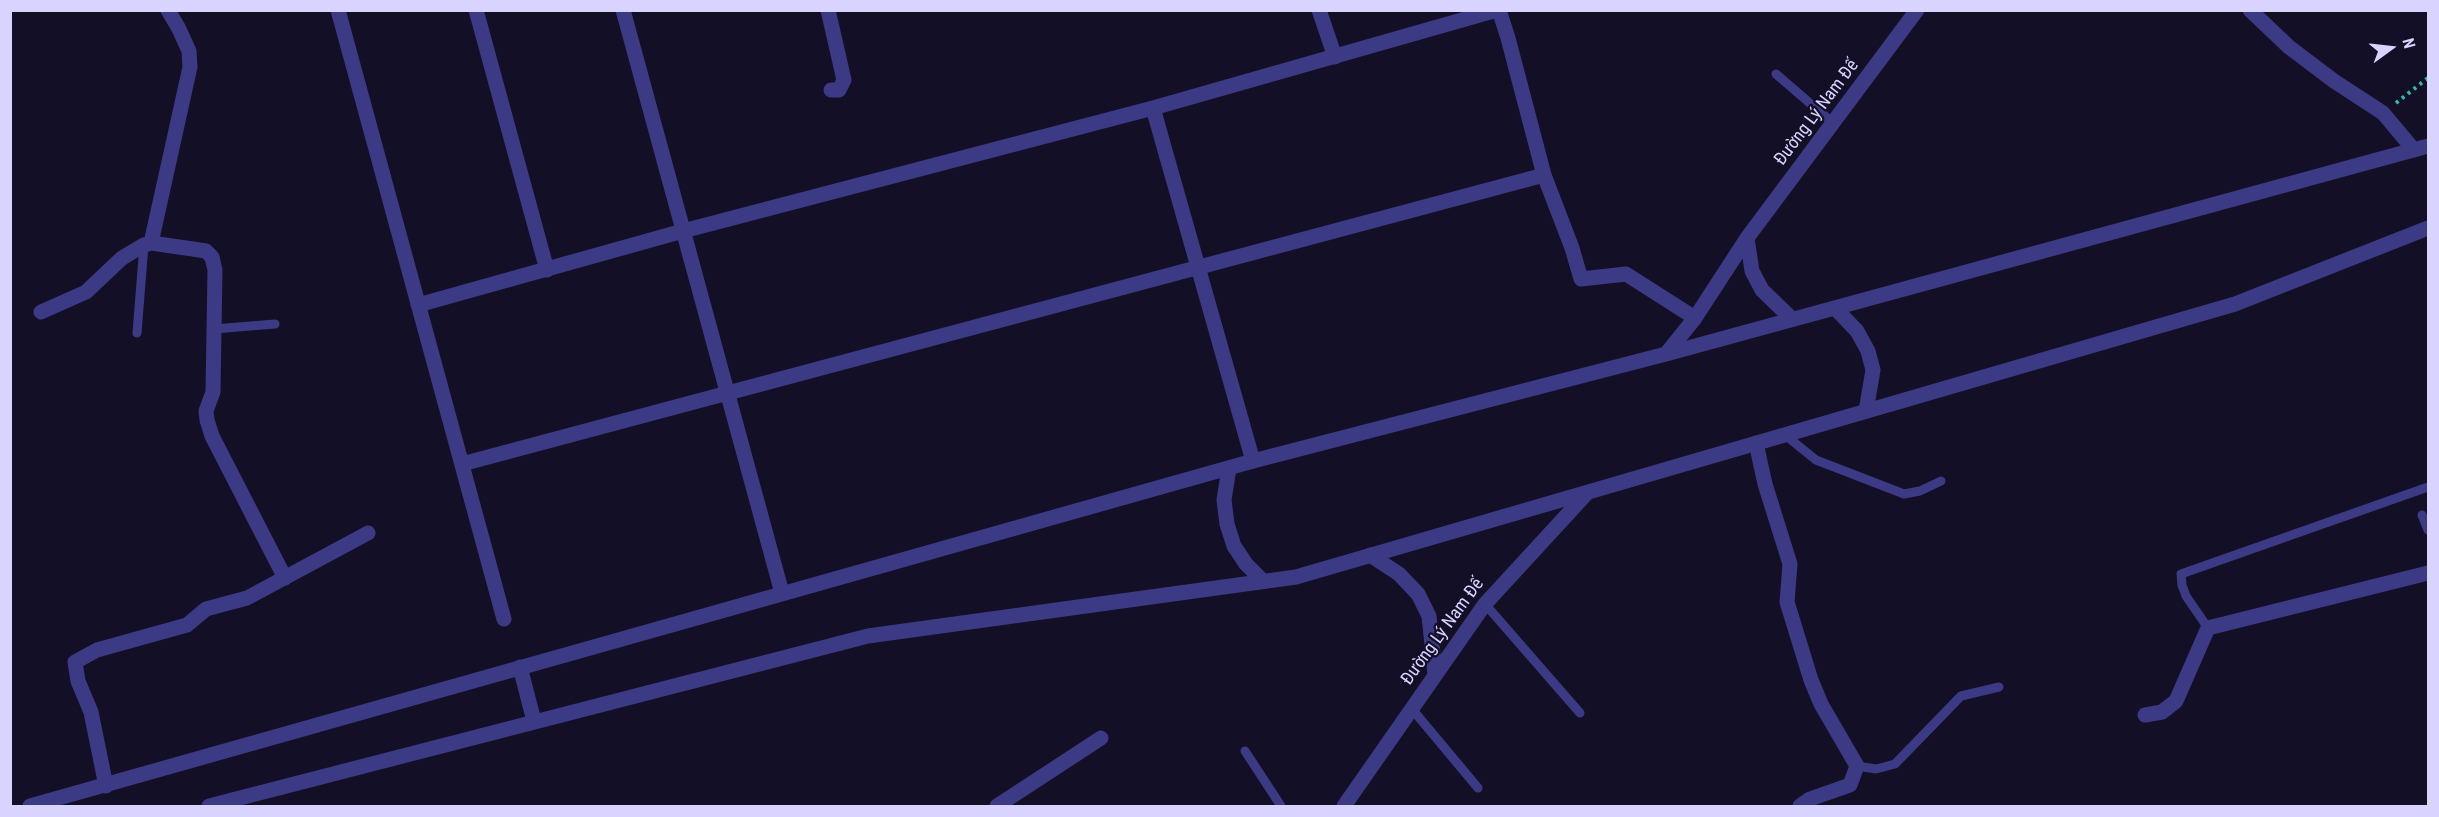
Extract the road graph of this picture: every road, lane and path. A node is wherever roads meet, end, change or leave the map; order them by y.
1 (168, 10) edge
2 (338, 10) edge
3 (476, 10) edge
4 (623, 10) edge
5 (828, 10) edge
6 (1319, 10) edge
7 (1498, 10) edge
8 (1917, 10) edge
9 (2250, 10) edge
10 (1335, 57) junction
11 (1776, 74) dead end
12 (2428, 78) edge
13 (831, 90) dead end
14 (1153, 108) junction
15 (2383, 113) junction
16 (1834, 124) junction
17 (2421, 148) edge
18 (1544, 175) junction
19 (2428, 228) edge
20 (683, 231) junction
21 (1747, 238) junction
22 (147, 244) junction
23 (1197, 266) junction
24 (547, 270) junction
25 (418, 304) junction
26 (1835, 308) junction
27 (41, 312) dead end
28 (1695, 318) junction
29 (1792, 320) junction
30 (275, 324) dead end
31 (214, 329) junction
32 (136, 333) dead end
33 (1666, 354) junction
34 (727, 394) junction
35 (1866, 411) junction
36 (1785, 435) junction
37 (1756, 443) junction
38 (1253, 461) junction
39 (462, 464) junction
40 (1229, 468) junction
41 (1941, 481) dead end
42 (2428, 487) edge
43 (1588, 492) junction
44 (2422, 515) dead end
45 (2428, 530) edge
46 (368, 533) dead end
47 (1370, 555) junction
48 (2428, 573) edge
49 (285, 578) junction
50 (1263, 581) junction
51 (782, 593) junction
52 (1485, 604) junction
53 (504, 618) dead end
54 (2208, 628) junction
55 (520, 667) junction
56 (1436, 675) junction
57 (1999, 687) dead end
58 (1412, 709) junction
59 (1580, 713) dead end
60 (2145, 715) dead end
61 (534, 721) junction
62 (1101, 738) dead end
63 (1245, 751) dead end
64 (1857, 766) junction
65 (106, 786) junction
66 (1478, 788) dead end
67 (30, 807) edge
68 (208, 807) edge
69 (997, 807) edge
70 (1281, 807) edge
71 (1344, 807) edge
72 (1800, 807) edge

1 - 22 street
2 - 25 street
3 - 24 street
4 - 20 street
5 - 13 street
6 - 10 street
7 - 10 street
7 - 18 street
8 - 16 street, Đường Lý Nam Đế
9 - 15 street
10 - 14 street
11 - 16 lane
12 - 15 path
14 - 20 street
14 - 23 street
15 - 17 street
16 - 21 street, Đường Lý Nam Đế
17 - 26 street
18 - 23 street
18 - 28 street
19 - 35 street
20 - 24 street
20 - 34 street
21 - 28 street, Đường Lý Nam Đế
21 - 29 street
22 - 27 street
22 - 31 street
22 - 32 lane
23 - 34 street
23 - 38 street
24 - 25 street
25 - 39 street
26 - 29 street
26 - 35 street
28 - 33 street, Đường Lý Nam Đế
29 - 33 street
30 - 31 lane
31 - 49 street
33 - 38 street
34 - 39 street
34 - 51 street
35 - 36 street
36 - 37 street
36 - 41 lane
37 - 43 street
37 - 64 street
38 - 40 street
39 - 53 street
40 - 50 street
40 - 51 street
42 - 54 lane
43 - 47 street
43 - 52 street, Đường Lý Nam Đế
44 - 45 lane
46 - 49 street
47 - 50 street
47 - 56 street
48 - 54 street
49 - 65 street
50 - 61 street
51 - 55 street
52 - 56 street, Đường Lý Nam Đế
52 - 59 lane
54 - 60 street
55 - 61 street
55 - 65 street
56 - 58 street, Đường Lý Nam Đế
57 - 64 lane
58 - 66 lane
58 - 71 street, Đường Lý Nam Đế
61 - 68 street
62 - 69 street
63 - 70 lane
64 - 72 street
65 - 67 street

